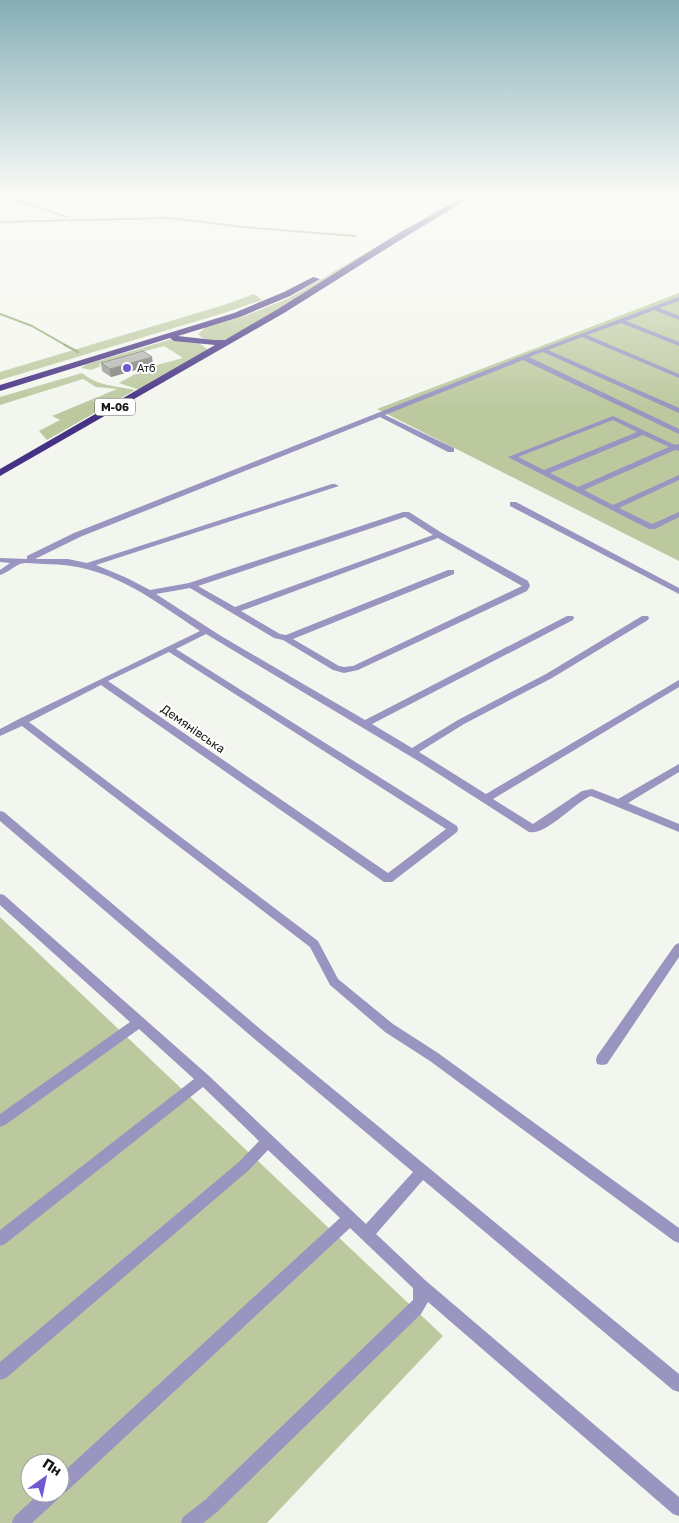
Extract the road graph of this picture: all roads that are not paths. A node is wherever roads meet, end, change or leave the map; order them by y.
1 (339, 266) edge
2 (350, 266) edge
3 (679, 299) edge
4 (653, 308) junction
5 (679, 311) edge
6 (676, 317) edge
7 (622, 321) junction
8 (215, 322) junction
9 (581, 335) junction
10 (154, 340) junction
11 (203, 341) junction
12 (230, 341) junction
13 (679, 344) edge
14 (543, 350) junction
15 (525, 358) junction
16 (679, 376) edge
17 (0, 388) edge
18 (679, 411) edge
19 (379, 414) junction
20 (643, 432) junction
21 (679, 432) edge
22 (678, 447) edge
23 (451, 450) dead end
24 (0, 473) edge
25 (544, 473) junction
26 (679, 477) edge
27 (335, 486) dead end
28 (578, 490) junction
29 (513, 504) dead end
30 (614, 507) junction
31 (679, 514) edge
32 (439, 535) junction
33 (0, 560) edge
34 (27, 560) junction
35 (17, 563) junction
36 (88, 565) junction
37 (451, 572) dead end
38 (0, 573) edge
39 (191, 585) junction
40 (679, 590) edge
41 (148, 594) junction
42 (235, 610) junction
43 (570, 618) dead end
44 (645, 618) dead end
45 (206, 631) junction
46 (286, 638) junction
47 (170, 649) junction
48 (101, 681) junction
49 (679, 683) edge
50 (22, 721) junction
51 (364, 724) junction
52 (0, 733) edge
53 (412, 752) junction
54 (679, 767) edge
55 (485, 799) junction
56 (621, 802) junction
57 (0, 815) edge
58 (679, 828) edge
59 (1, 901) edge
60 (679, 948) edge
61 (138, 1023) junction
62 (602, 1060) dead end
63 (203, 1080) junction
64 (0, 1122) edge
65 (269, 1140) junction
66 (423, 1171) junction
67 (349, 1219) junction
68 (366, 1235) junction
69 (679, 1236) edge
70 (0, 1239) edge
71 (420, 1285) junction
72 (0, 1372) edge
73 (679, 1384) edge
74 (70, 1477) edge
75 (41, 1503) edge
76 (679, 1508) edge
77 (20, 1523) edge
78 (189, 1523) edge

1 - 8 highway, М-06
2 - 12 highway, М-06
3 - 4 street
4 - 6 street
4 - 7 street
5 - 6 street
7 - 9 street
7 - 13 street
8 - 10 highway, М-06
8 - 11 highway
9 - 14 street
9 - 16 street
10 - 11 highway
10 - 17 highway, М-06
11 - 12 highway
12 - 24 highway, М-06
14 - 15 street
14 - 18 street
15 - 19 street
15 - 21 street
19 - 23 street
19 - 34 street
20 - 22 street
20 - 25 street
20 - 25 street
22 - 28 street
25 - 28 street
26 - 30 street
27 - 36 street
28 - 30 street
29 - 40 street
30 - 31 street
32 - 39 street
32 - 42 street
32 - 46 street
33 - 35 street
34 - 35 street
34 - 36 street
35 - 38 street
36 - 41 street
37 - 46 street
39 - 41 street
39 - 42 street
41 - 45 street
42 - 46 street
43 - 51 street
44 - 53 street
45 - 47 street
45 - 51 street
47 - 48 street
47 - 48 street, Демянівська
48 - 50 street
49 - 55 street
50 - 52 street
50 - 69 street
51 - 53 street
53 - 55 street
54 - 56 street
55 - 56 street
56 - 58 street
57 - 66 street
59 - 61 street
60 - 62 street
61 - 63 street
61 - 64 street
63 - 65 street
63 - 70 street
65 - 67 street
65 - 72 street
66 - 68 street
66 - 73 street
67 - 68 street
67 - 74 street
68 - 71 street
71 - 76 street
71 - 78 street
75 - 77 street

